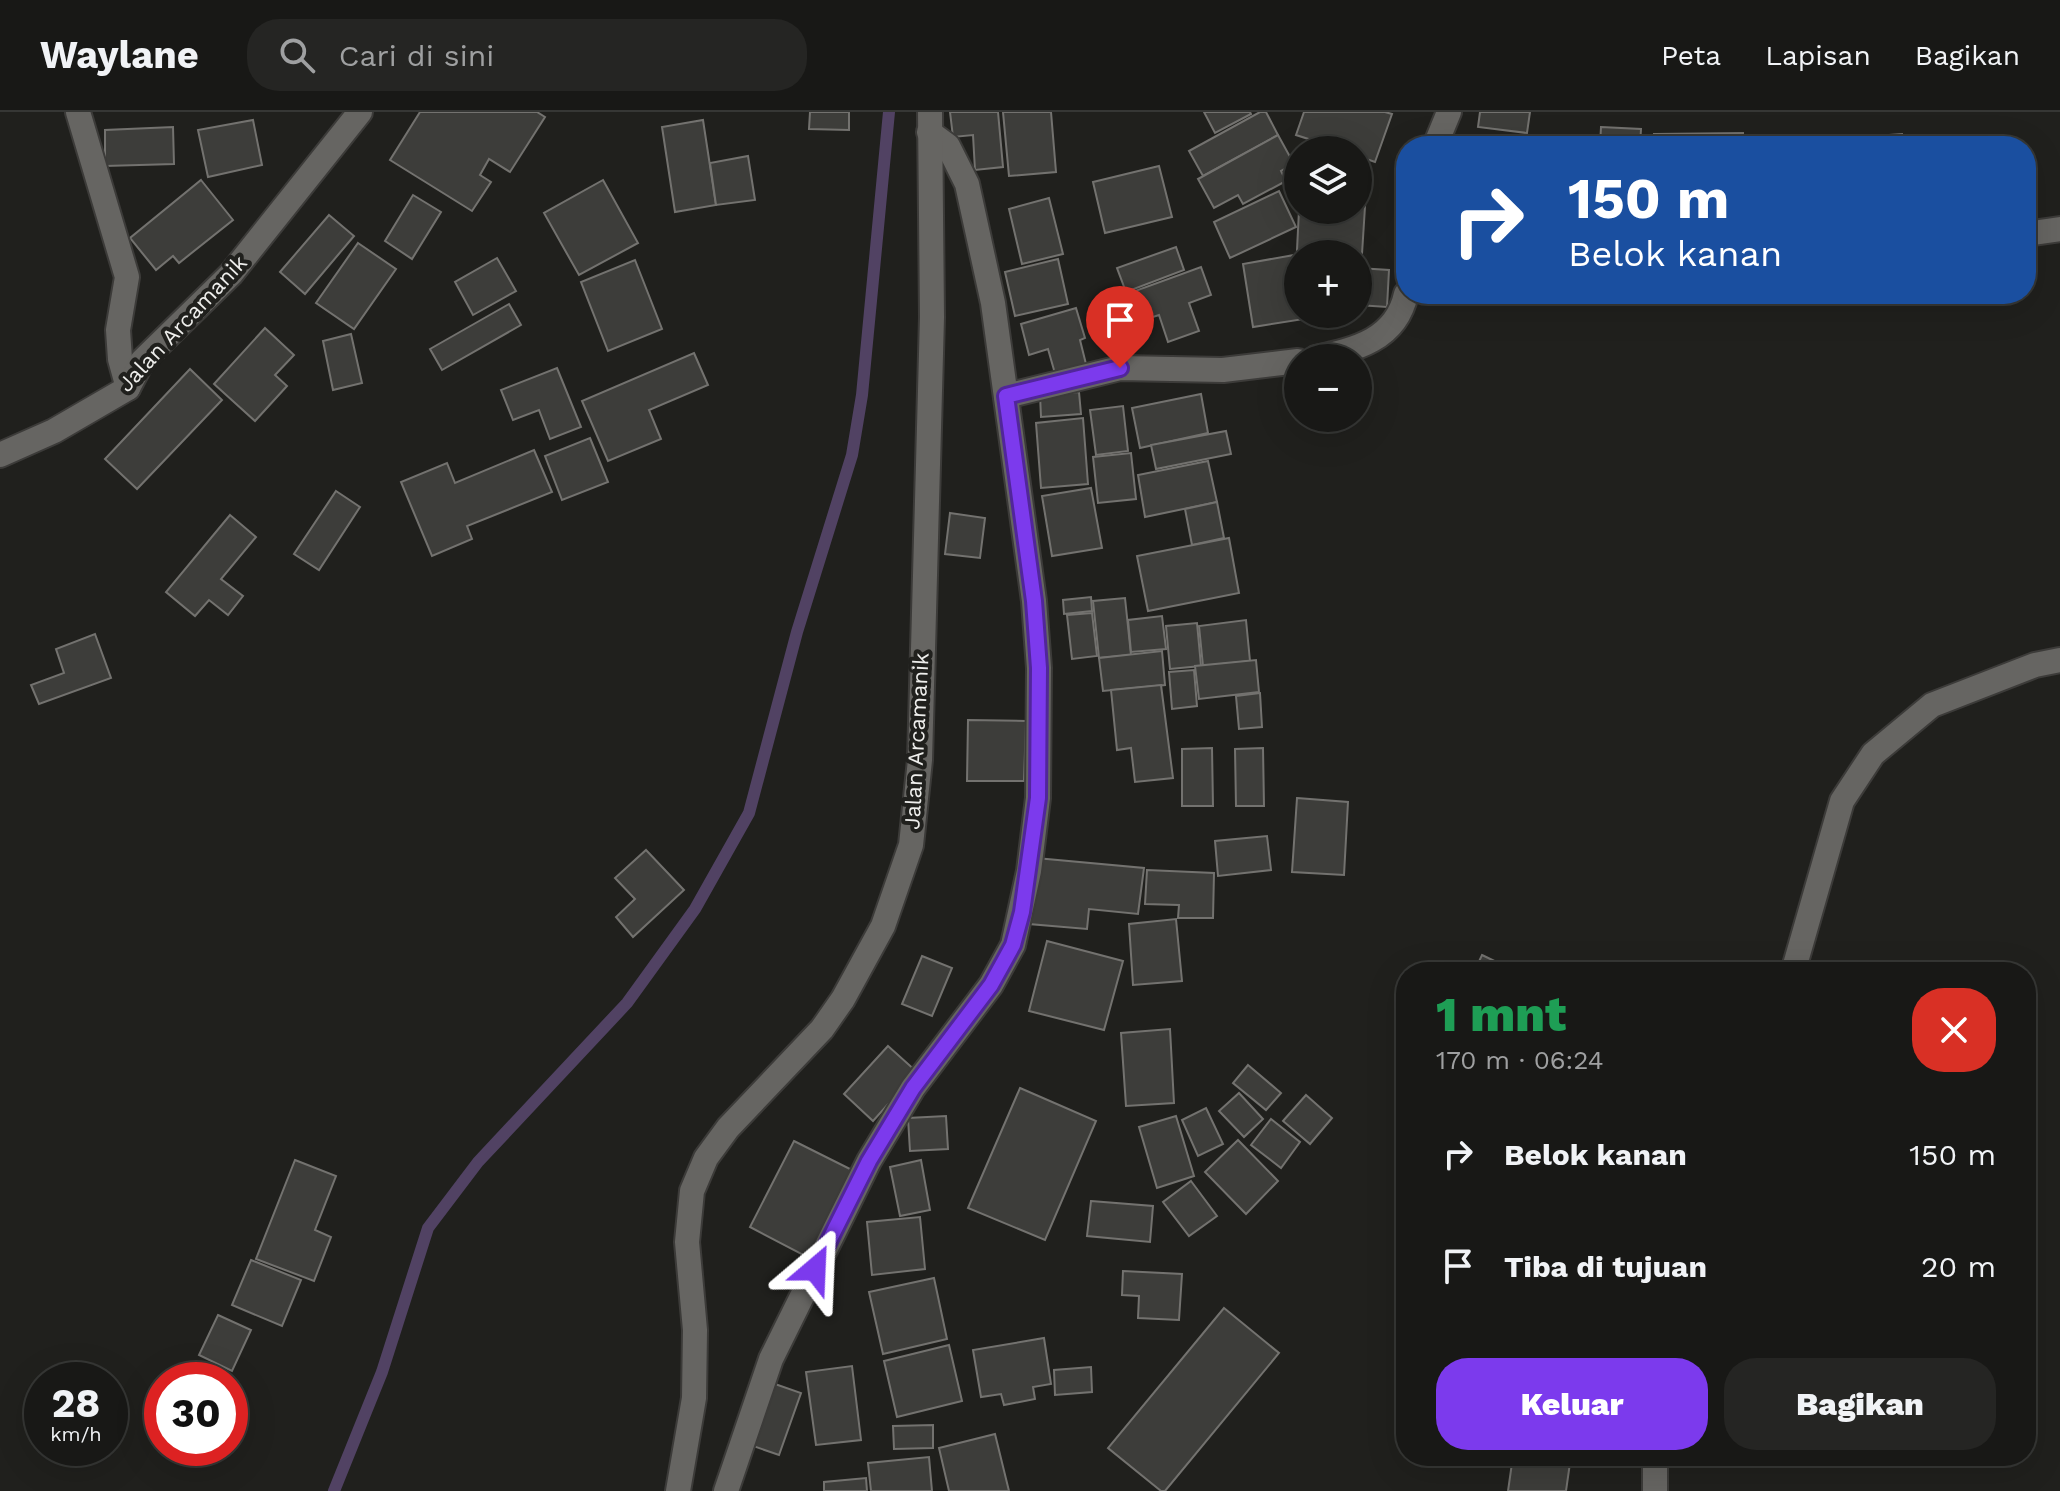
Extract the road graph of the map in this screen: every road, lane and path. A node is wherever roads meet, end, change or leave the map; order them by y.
1 (78, 112) edge
2 (360, 112) edge
3 (1449, 112) edge
4 (929, 122) edge
5 (1439, 136) edge
6 (2060, 229) edge
7 (2036, 233) edge
8 (1402, 304) edge
9 (1366, 344) edge
10 (1284, 363) edge
11 (128, 388) junction
12 (1006, 396) junction
13 (0, 455) edge
14 (2060, 660) edge
15 (1796, 962) edge
16 (1655, 1466) edge
17 (678, 1491) edge
18 (726, 1491) edge
19 (1655, 1491) edge

1 - 11 street
2 - 11 street, Jalan Arcamanik
3 - 5 street
4 - 12 street
4 - 17 street, Jalan Arcamanik
6 - 7 street
8 - 9 street
10 - 12 street
11 - 13 street, Jalan Arcamanik
12 - 18 street
14 - 15 street
16 - 19 street

